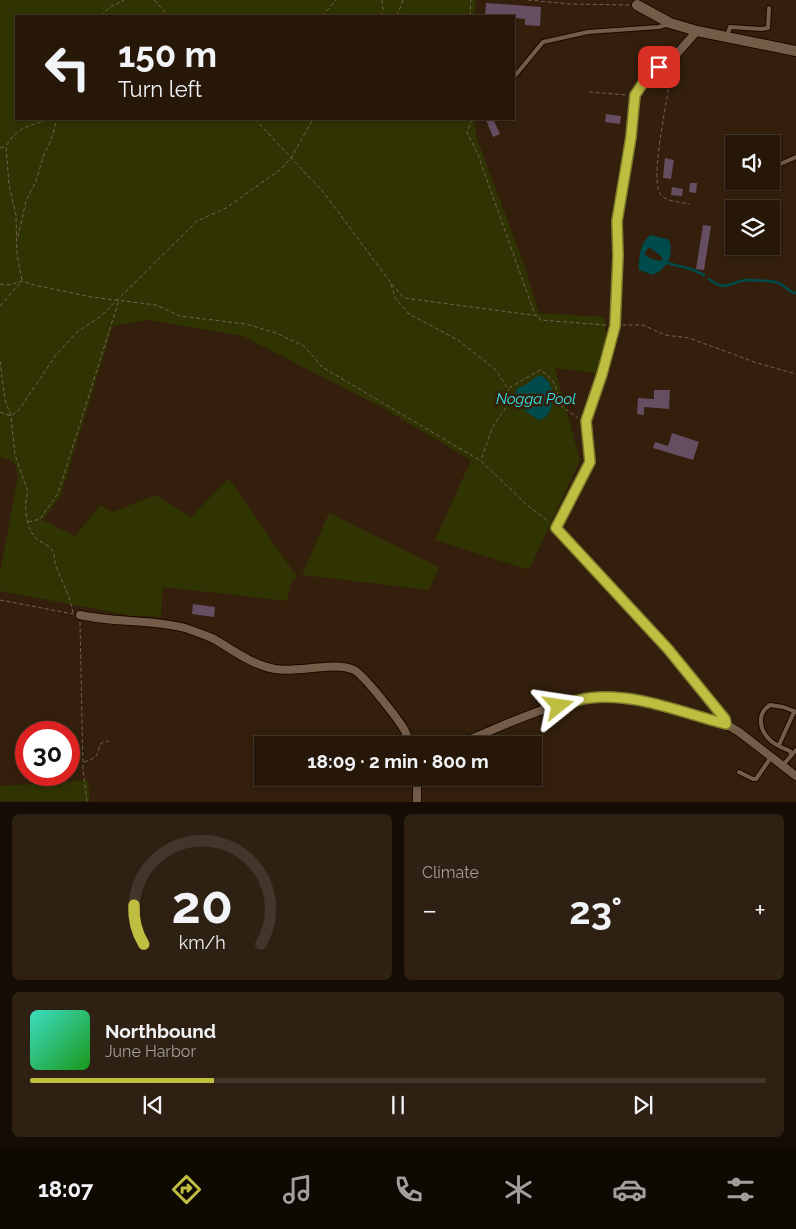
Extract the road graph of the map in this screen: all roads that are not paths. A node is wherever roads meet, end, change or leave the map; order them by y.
1 (636, 2) edge
2 (769, 8) dead end
3 (670, 23) junction
4 (697, 31) junction
5 (727, 36) junction
6 (796, 52) edge
7 (515, 76) edge
8 (796, 157) edge
9 (780, 164) edge
10 (76, 615) road end
11 (795, 712) edge
12 (726, 724) junction
13 (407, 736) edge
14 (477, 736) edge
15 (779, 745) junction
16 (796, 750) edge
17 (791, 754) junction
18 (772, 756) junction
19 (783, 765) junction
20 (739, 772) dead end
21 (796, 776) edge
22 (417, 786) edge
23 (417, 802) edge

1 - 3 street
2 - 5 lane
3 - 4 street
3 - 7 lane
4 - 5 street
4 - 12 street
5 - 6 street
8 - 9 lane
10 - 13 street
11 - 15 lane
11 - 15 lane
12 - 14 street
12 - 18 street
15 - 17 lane
16 - 17 lane
17 - 19 lane
18 - 19 street
18 - 20 lane
19 - 21 street
22 - 23 street

